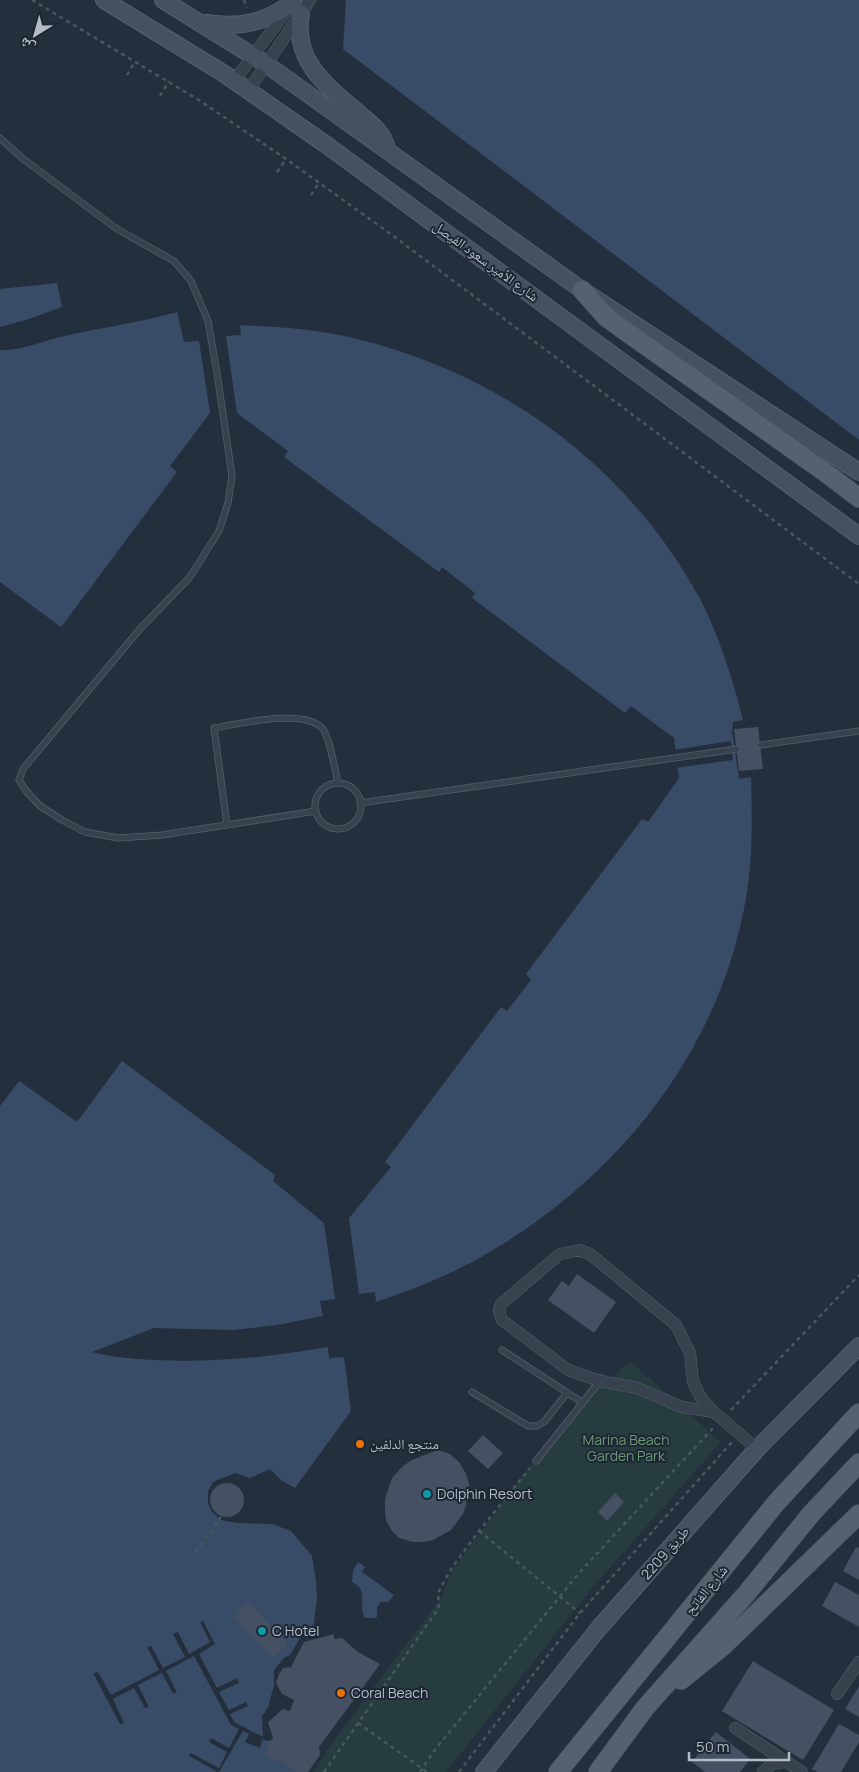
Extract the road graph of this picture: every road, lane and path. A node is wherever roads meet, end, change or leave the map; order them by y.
1 (32, 0) edge
2 (104, 0) edge
3 (163, 0) edge
4 (300, 4) edge
5 (201, 23) junction
6 (260, 60) junction
7 (135, 61) junction
8 (127, 75) dead end
9 (234, 81) junction
10 (168, 82) junction
11 (248, 91) junction
12 (160, 96) dead end
13 (0, 138) edge
14 (388, 151) junction
15 (286, 159) junction
16 (278, 172) dead end
17 (319, 183) junction
18 (311, 195) dead end
19 (582, 290) junction
20 (859, 472) edge
21 (859, 498) edge
22 (859, 536) edge
23 (859, 584) edge
24 (859, 731) edge
25 (760, 745) dead end
26 (736, 749) dead end
27 (338, 783) junction
28 (360, 803) junction
29 (316, 810) junction
30 (227, 825) junction
31 (859, 1275) edge
32 (859, 1346) edge
33 (502, 1350) dead end
34 (600, 1380) junction
35 (472, 1392) dead end
36 (567, 1393) junction
37 (583, 1403) junction
38 (859, 1413) edge
39 (718, 1416) junction
40 (739, 1434) junction
41 (757, 1448) junction
42 (536, 1462) joint
43 (859, 1463) edge
44 (859, 1514) edge
45 (221, 1516) dead end
46 (479, 1531) junction
47 (196, 1552) dead end
48 (560, 1596) junction
49 (580, 1613) junction
50 (859, 1662) edge
51 (837, 1694) dead end
52 (645, 1708) junction
53 (358, 1723) junction
54 (735, 1728) dead end
55 (784, 1762) junction
56 (422, 1768) junction
57 (324, 1772) edge
58 (420, 1772) edge
59 (427, 1772) edge
60 (459, 1772) edge
61 (484, 1772) edge
62 (558, 1772) edge
63 (598, 1772) edge
64 (763, 1772) edge
65 (802, 1772) edge

1 - 7 path
2 - 9 street, شارع الأمير سعود الفيصل
3 - 5 street
4 - 5 street
4 - 6 street
4 - 14 street
5 - 6 street
6 - 9 street
6 - 11 street
6 - 14 street
7 - 8 path
7 - 10 path
9 - 11 street, شارع الأمير سعود الفيصل
10 - 12 path
10 - 15 path
11 - 22 street, شارع الأمير سعود الفيصل
13 - 30 lane
14 - 19 street
15 - 16 path
15 - 17 path
17 - 18 path
17 - 23 path
19 - 20 street
19 - 21 main road
24 - 25 lane
26 - 28 lane
27 - 28 lane
27 - 29 lane
27 - 30 lane
28 - 29 lane
29 - 30 lane
31 - 39 path
32 - 41 street, طريق 2209
33 - 36 lane
34 - 37 lane
34 - 39 street
34 - 39 street
35 - 36 lane
36 - 37 lane
37 - 42 lane
38 - 62 main road, شارع الفاتح
39 - 40 street
39 - 48 path
40 - 41 street
40 - 49 path
41 - 61 street, طريق 2209
42 - 46 path
43 - 52 main road
44 - 52 main road
45 - 47 path
46 - 48 path
46 - 53 path
48 - 49 path
48 - 56 path
49 - 60 path
50 - 51 street
52 - 63 main road
53 - 56 path
53 - 57 path
54 - 55 street
55 - 64 street
55 - 65 street
56 - 58 path
56 - 59 path

